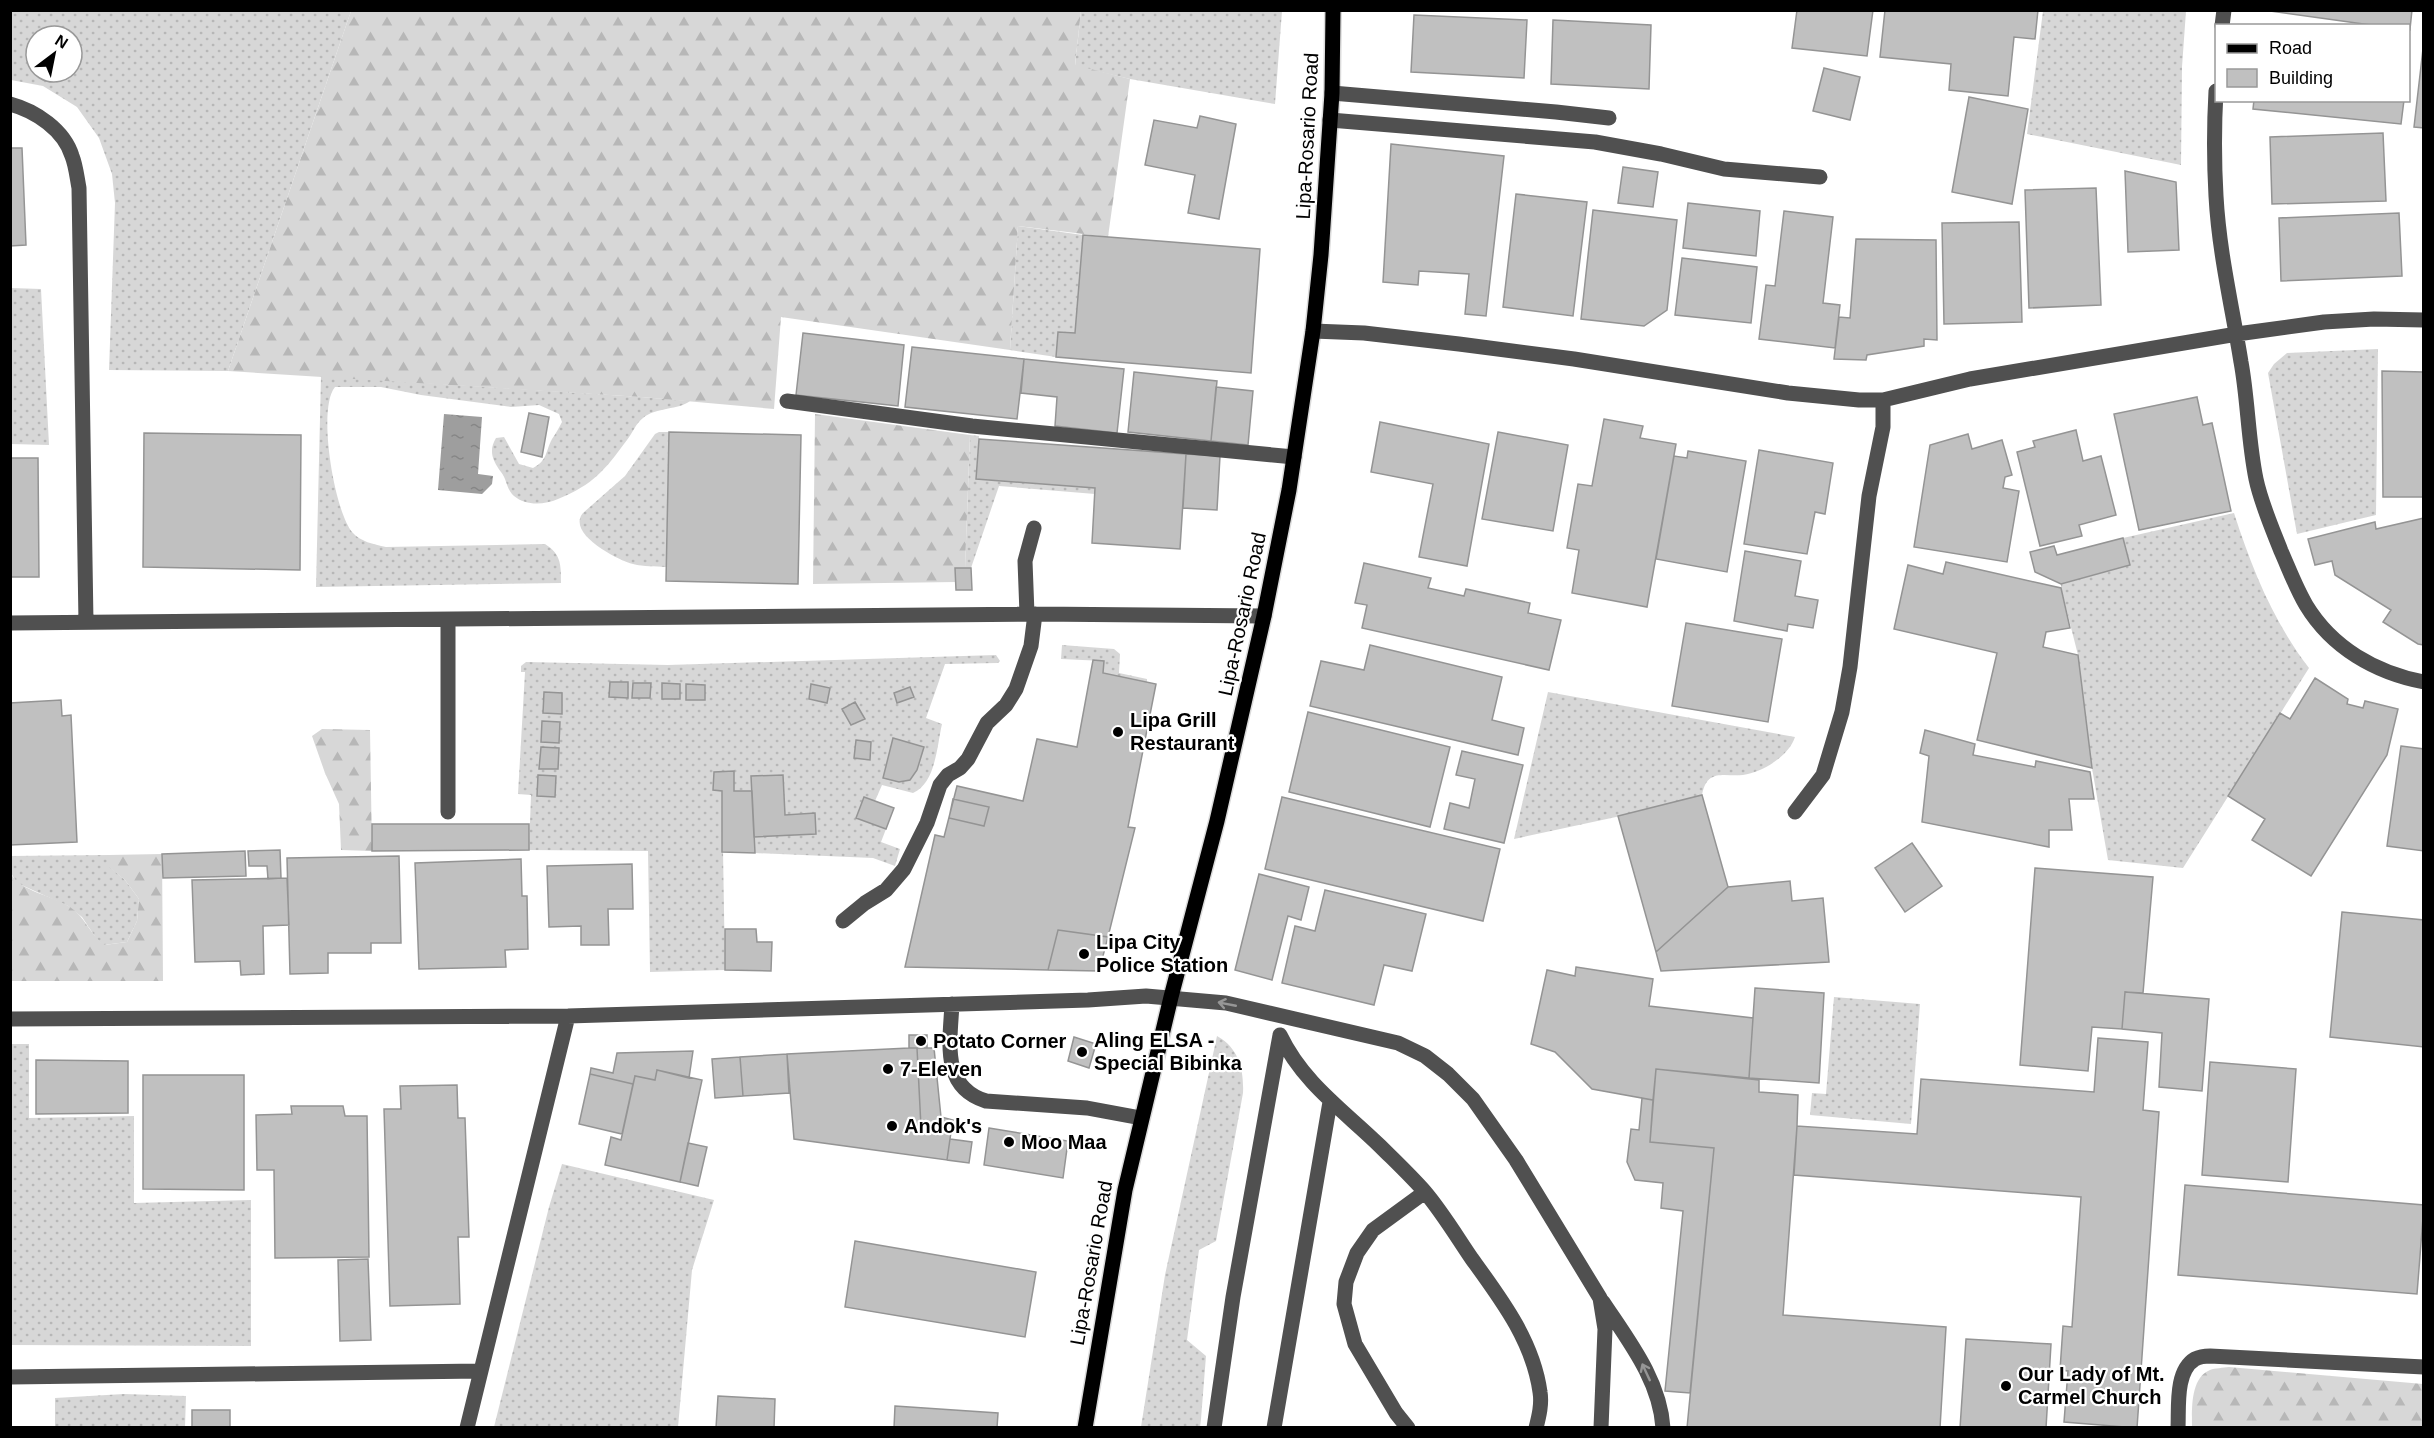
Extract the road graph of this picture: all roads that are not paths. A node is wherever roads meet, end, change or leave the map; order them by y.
1 (1333, 10) edge
2 (1332, 93) junction
3 (2216, 102) edge
4 (10, 104) edge
5 (1609, 118) dead end
6 (1330, 120) junction
7 (1820, 177) dead end
8 (2424, 320) edge
9 (1313, 331) junction
10 (2237, 334) junction
11 (1883, 400) junction
12 (787, 401) dead end
13 (1294, 457) junction
14 (1034, 528) dead end
15 (1031, 614) junction
16 (1264, 616) junction
17 (448, 620) junction
18 (86, 622) junction
19 (10, 623) edge
20 (2424, 682) edge
21 (448, 812) dead end
22 (1796, 812) dead end
23 (843, 921) dead end
24 (1171, 997) junction
25 (952, 1004) junction
26 (568, 1016) junction
27 (1283, 1017) junction
28 (10, 1019) edge
29 (1280, 1035) junction
30 (1330, 1102) junction
31 (1141, 1118) junction
32 (1425, 1192) junction
33 (1600, 1298) junction
34 (2424, 1367) edge
35 (480, 1371) junction
36 (10, 1377) edge
37 (467, 1428) edge
38 (1085, 1428) edge
39 (1214, 1428) edge
40 (1274, 1428) edge
41 (1408, 1428) edge
42 (1536, 1428) edge
43 (1601, 1428) edge
44 (1664, 1428) edge
45 (2178, 1428) edge

1 - 2 main road, Lipa-Rosario Road
2 - 5 street
2 - 6 main road, Lipa-Rosario Road
3 - 10 street
4 - 18 street
6 - 7 street
6 - 9 main road, Lipa-Rosario Road
8 - 10 street
9 - 11 street
9 - 13 main road, Lipa-Rosario Road
10 - 11 street
10 - 20 street
11 - 22 street
12 - 13 street
13 - 16 main road, Lipa-Rosario Road
14 - 15 street
15 - 16 street
15 - 17 street
15 - 23 street
16 - 24 main road, Lipa-Rosario Road
17 - 18 street
17 - 21 street
18 - 19 street
24 - 25 street
27 -> 24 street
24 - 31 main road, Lipa-Rosario Road
25 - 26 street
25 - 31 street
26 - 28 street
26 - 35 street
27 - 29 street
27 - 33 street
29 - 30 street
29 - 39 street
30 - 32 street
30 - 40 street
31 - 38 main road, Lipa-Rosario Road
32 - 41 street
32 - 42 street
33 - 43 street
44 -> 33 street
34 - 45 street
35 - 36 street
35 - 37 street

